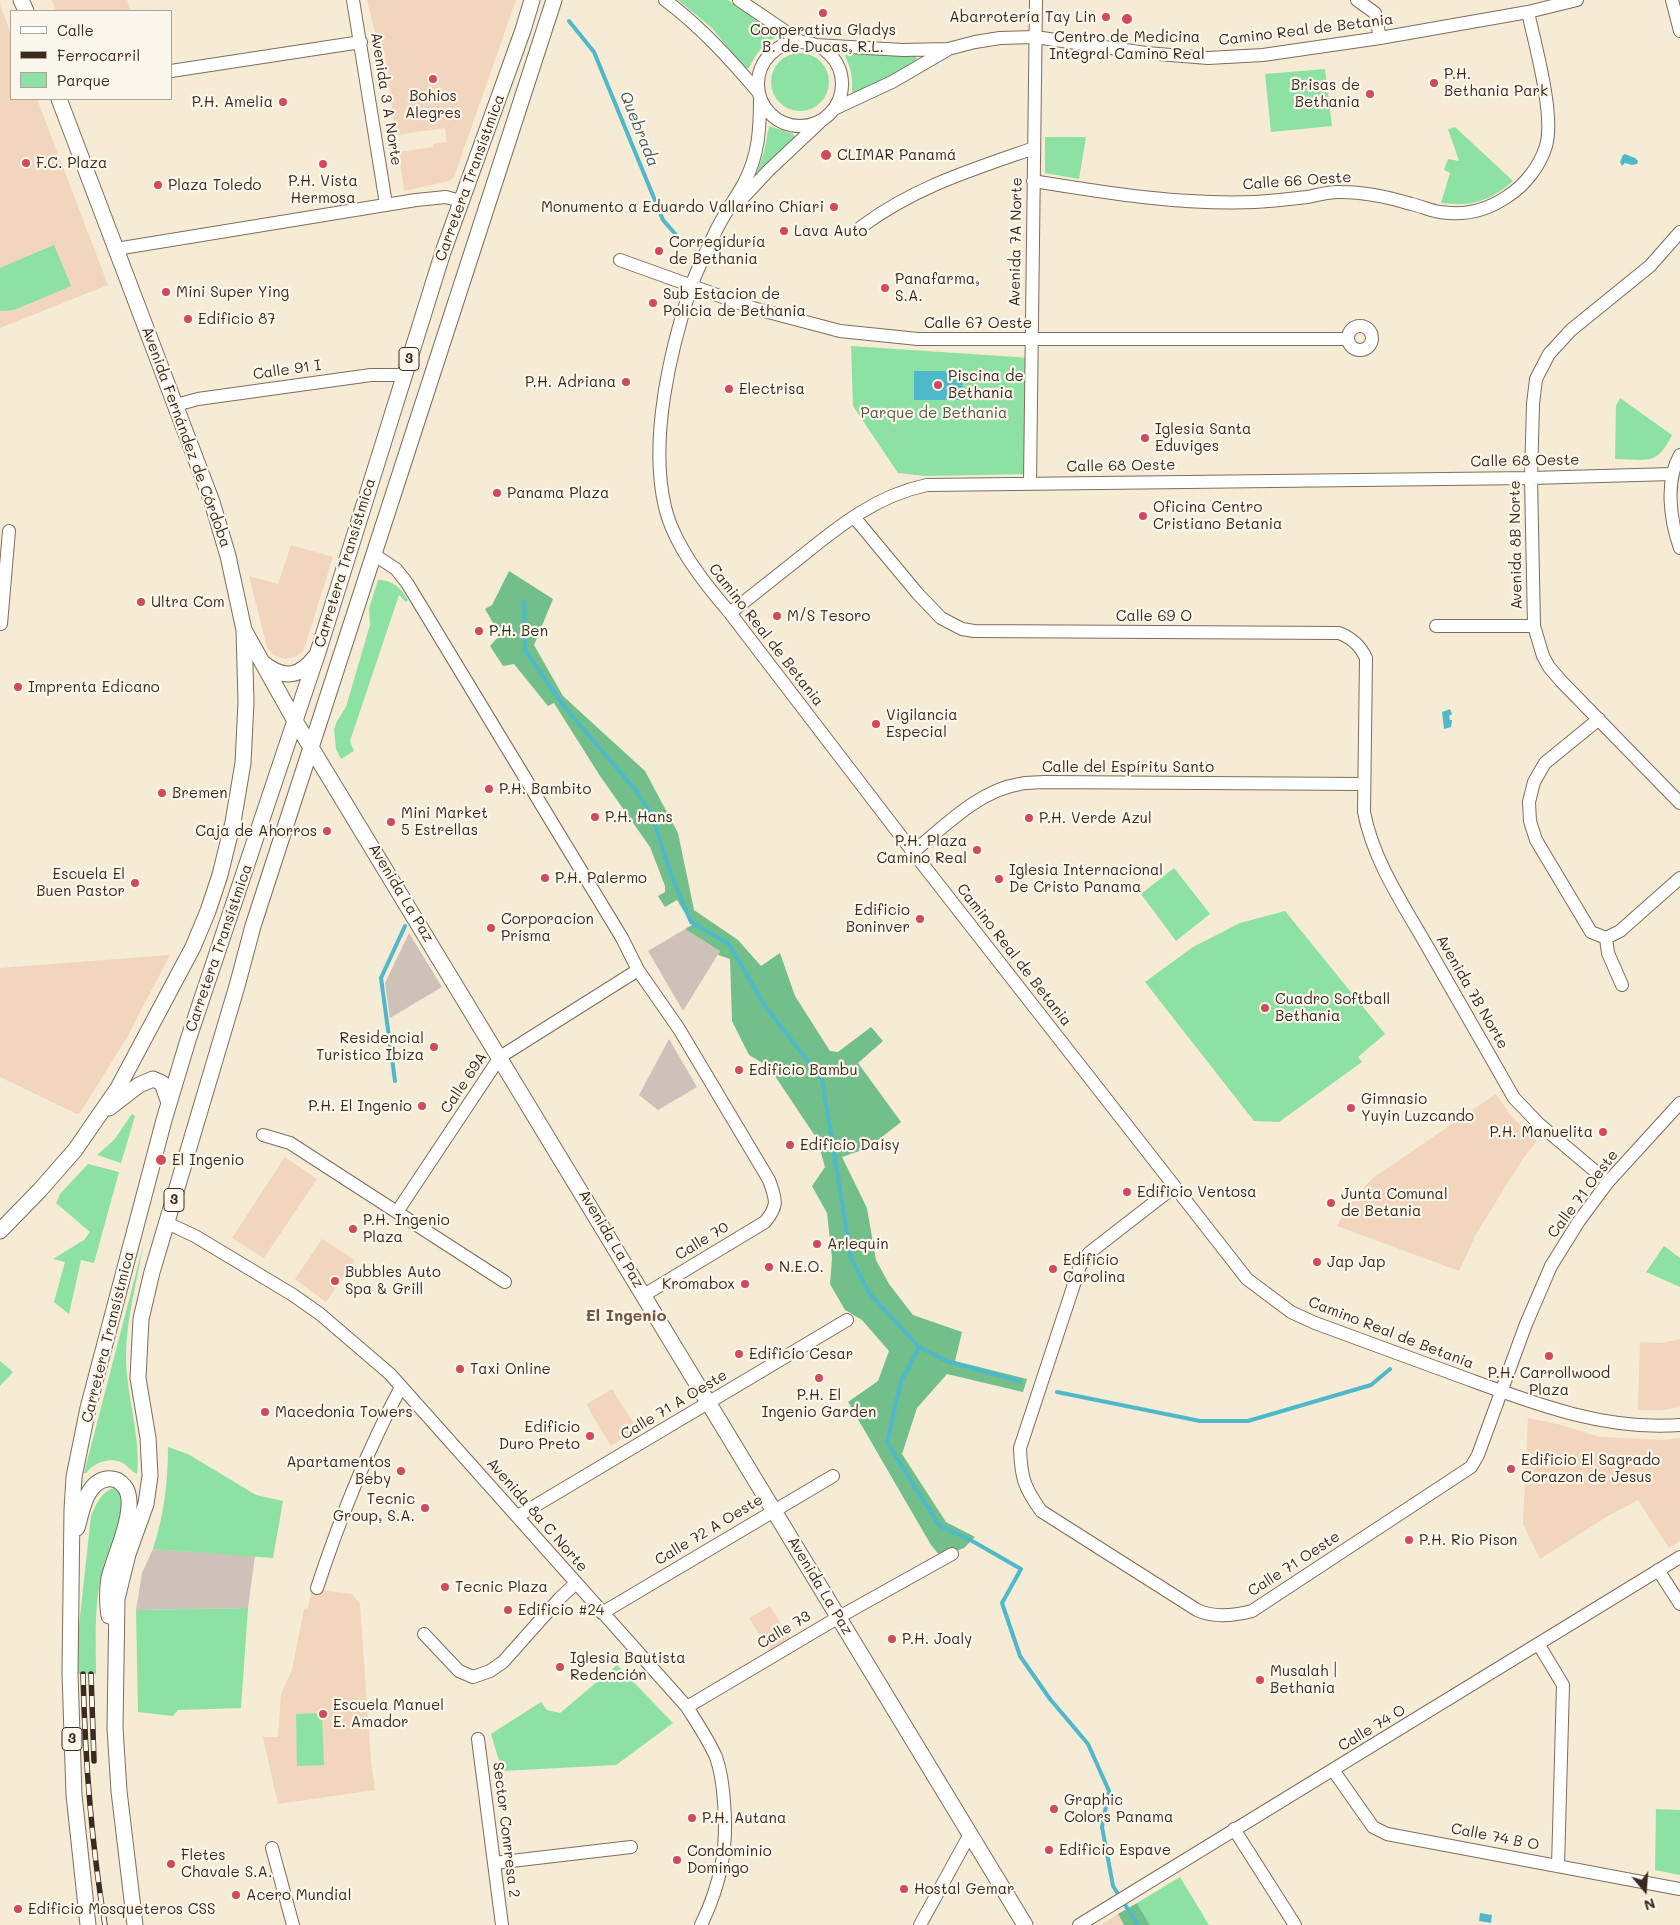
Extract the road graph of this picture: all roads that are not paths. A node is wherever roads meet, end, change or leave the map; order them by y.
1 (353, 0) edge
2 (532, 0) edge
3 (554, 0) edge
4 (665, 0) edge
5 (739, 0) edge
6 (1036, 0) edge
7 (1357, 0) edge
8 (1577, 0) edge
9 (1672, 0) edge
10 (1528, 12) junction
11 (1680, 31) edge
12 (1035, 38) junction
13 (1380, 38) junction
14 (361, 42) junction
15 (801, 42) junction
16 (815, 45) junction
17 (948, 49) junction
18 (172, 71) edge
19 (760, 95) junction
20 (59, 100) edge
21 (834, 109) junction
22 (822, 120) junction
23 (1034, 148) junction
24 (1033, 181) junction
25 (460, 201) junction
26 (386, 204) junction
27 (718, 224) junction
28 (861, 227) dead end
29 (1680, 232) edge
30 (116, 249) junction
31 (620, 260) dead end
32 (691, 286) junction
33 (1348, 339) dead end
34 (1032, 340) junction
35 (403, 375) junction
36 (176, 405) junction
37 (1680, 455) edge
38 (1672, 474) junction
39 (1531, 478) junction
40 (1030, 484) junction
41 (854, 517) junction
42 (8, 531) dead end
43 (1680, 548) edge
44 (373, 554) junction
45 (2, 590) edge
46 (730, 613) junction
47 (1, 624) edge
48 (1436, 626) dead end
49 (1534, 626) junction
50 (244, 630) junction
51 (318, 652) junction
52 (261, 662) junction
53 (1599, 719) junction
54 (295, 721) junction
55 (311, 745) junction
56 (1364, 784) junction
57 (1680, 803) edge
58 (913, 852) junction
59 (1680, 878) edge
60 (1606, 938) junction
61 (638, 970) junction
62 (1622, 985) dead end
63 (500, 1057) junction
64 (1680, 1103) edge
65 (169, 1104) junction
66 (98, 1117) junction
67 (263, 1135) dead end
68 (1608, 1182) junction
69 (1174, 1187) junction
70 (397, 1212) junction
71 (167, 1223) junction
72 (0, 1231) edge
73 (505, 1282) dead end
74 (644, 1295) junction
75 (847, 1320) dead end
76 (401, 1387) junction
77 (1503, 1392) junction
78 (710, 1403) junction
79 (1680, 1425) edge
80 (833, 1476) dead end
81 (774, 1510) junction
82 (518, 1516) junction
83 (72, 1552) junction
84 (952, 1554) dead end
85 (1680, 1557) edge
86 (1658, 1570) junction
87 (576, 1583) junction
88 (317, 1588) dead end
89 (1680, 1604) edge
90 (602, 1613) junction
91 (839, 1616) junction
92 (424, 1634) dead end
93 (1539, 1645) junction
94 (116, 1666) junction
95 (687, 1707) junction
96 (478, 1739) dead end
97 (1333, 1770) junction
98 (1234, 1829) junction
99 (970, 1834) junction
100 (272, 1848) dead end
101 (631, 1848) dead end
102 (494, 1863) junction
103 (1558, 1866) junction
104 (1680, 1889) edge
105 (88, 1925) edge
106 (136, 1925) edge
107 (293, 1925) edge
108 (502, 1925) edge
109 (701, 1925) edge
110 (920, 1925) edge
111 (1024, 1925) edge
112 (1079, 1925) edge
113 (1294, 1925) edge

1 - 14 street, Avenida 3 A Norte
2 - 25 main road, Carretera Transístmica / 3
3 - 44 main road, Carretera Transístmica / 3
4 - 19 street
5 - 15 street
6 - 12 street, Avenida 7A Norte
7 - 13 street
8 - 10 street, Camino Real de Betania
9 - 11 street
10 - 13 street, Camino Real de Betania
10 - 24 street, Calle 66 Oeste
12 - 13 street, Camino Real de Betania
12 - 17 street, Camino Real de Betania
12 - 23 street, Avenida 7A Norte
14 - 18 street
14 - 26 street, Avenida 3 A Norte
15 - 16 street
15 - 19 street
16 - 17 street, Camino Real de Betania
16 - 21 street
17 - 21 street, Camino Real de Betania
19 - 22 street
19 - 27 street, Camino Real de Betania
20 - 30 main road, Avenida Fernández de Córdoba
21 - 22 street
22 - 27 street, Camino Real de Betania
23 - 24 street, Avenida 7A Norte
23 - 28 street
24 - 34 street, Avenida 7A Norte
25 - 26 street
25 - 35 main road, Carretera Transístmica / 3
26 - 30 street
27 - 32 street, Camino Real de Betania
29 - 39 street, Avenida 8B Norte
30 - 36 main road, Avenida Fernández de Córdoba
31 - 32 street, Calle 67 Oeste
32 - 34 street, Calle 67 Oeste
32 - 46 street, Camino Real de Betania
33 - 34 street, Calle 67 Oeste
34 - 40 street, Avenida 7A Norte
35 - 36 street, Calle 91 I
35 - 51 main road, Carretera Transístmica / 3
36 - 50 main road, Avenida Fernández de Córdoba
37 - 38 street
38 - 39 street, Calle 68 Oeste
38 - 43 street
39 - 40 street, Calle 68 Oeste
39 - 49 street, Avenida 8B Norte
40 - 41 street, Calle 68 Oeste
41 - 46 street, Calle 68 Oeste
41 - 56 street, Calle 69 O
42 - 45 street
44 - 55 main road, Carretera Transístmica / 3
44 - 61 street
45 - 47 street
46 - 58 street, Camino Real de Betania
48 - 49 street
49 - 53 street, Avenida 8B Norte
50 - 52 main road, Avenida La Paz
50 - 66 main road, Avenida Fernández de Córdoba
51 - 52 main road
51 - 54 main road, Carretera Transístmica / 3
52 - 54 main road, Avenida La Paz
53 - 57 street, Avenida 8B Norte
53 - 60 street
54 - 55 main road, Avenida La Paz
54 - 65 main road, Carretera Transístmica / 3
55 - 63 main road, Avenida La Paz
55 - 71 main road, Carretera Transístmica / 3
56 - 58 street, Calle del Espíritu Santo
56 - 68 street, Avenida 7B Norte
58 - 69 street, Camino Real de Betania
59 - 60 street
60 - 62 street
61 - 63 street, Calle 69A
61 - 74 street, Calle 70
63 - 70 street, Calle 69A
63 - 74 main road, Avenida La Paz
64 - 68 street, Calle 71 Oeste
65 - 66 main road
65 - 83 main road, Carretera Transístmica / 3
66 - 72 main road, Avenida Fernández de Córdoba
67 - 70 street
68 - 77 street, Calle 71 Oeste
69 - 77 street, Camino Real de Betania
69 - 77 street, Calle 71 Oeste
70 - 73 street
71 - 76 street, Avenida 8a C Norte
71 - 94 main road, Carretera Transístmica / 3
74 - 78 main road, Avenida La Paz
75 - 78 street, Calle 71 A Oeste
76 - 82 street, Avenida 8a C Norte
76 - 88 street
77 - 79 street, Camino Real de Betania
78 - 81 main road, Avenida La Paz
78 - 82 street, Calle 71 A Oeste
80 - 81 street, Calle 72 A Oeste
81 - 90 street, Calle 72 A Oeste
81 - 91 main road, Avenida La Paz
82 - 87 street, Avenida 8a C Norte
83 - 94 main road
83 - 105 main road, Carretera Transístmica / 3
84 - 91 street, Calle 73
85 - 86 street, Calle 74 O
86 - 89 street
86 - 93 street, Calle 74 O
87 - 90 street, Avenida 8a C Norte
87 - 92 street
90 - 95 street, Avenida 8a C Norte
91 - 95 street, Calle 73
91 - 99 main road, Avenida La Paz
93 - 97 street, Calle 74 O
93 - 103 street
94 - 106 main road, Carretera Transístmica / 3
95 - 109 street, Avenida 8a C Norte
96 - 102 street, Sector Conrresa 2
97 - 98 street, Calle 74 O
97 - 103 street, Calle 74 B O
98 - 112 street, Calle 74 O
98 - 113 street
99 - 110 street
99 - 111 main road, Avenida La Paz
100 - 107 street
101 - 102 street
102 - 108 street, Sector Conrresa 2
103 - 104 street, Calle 74 B O

